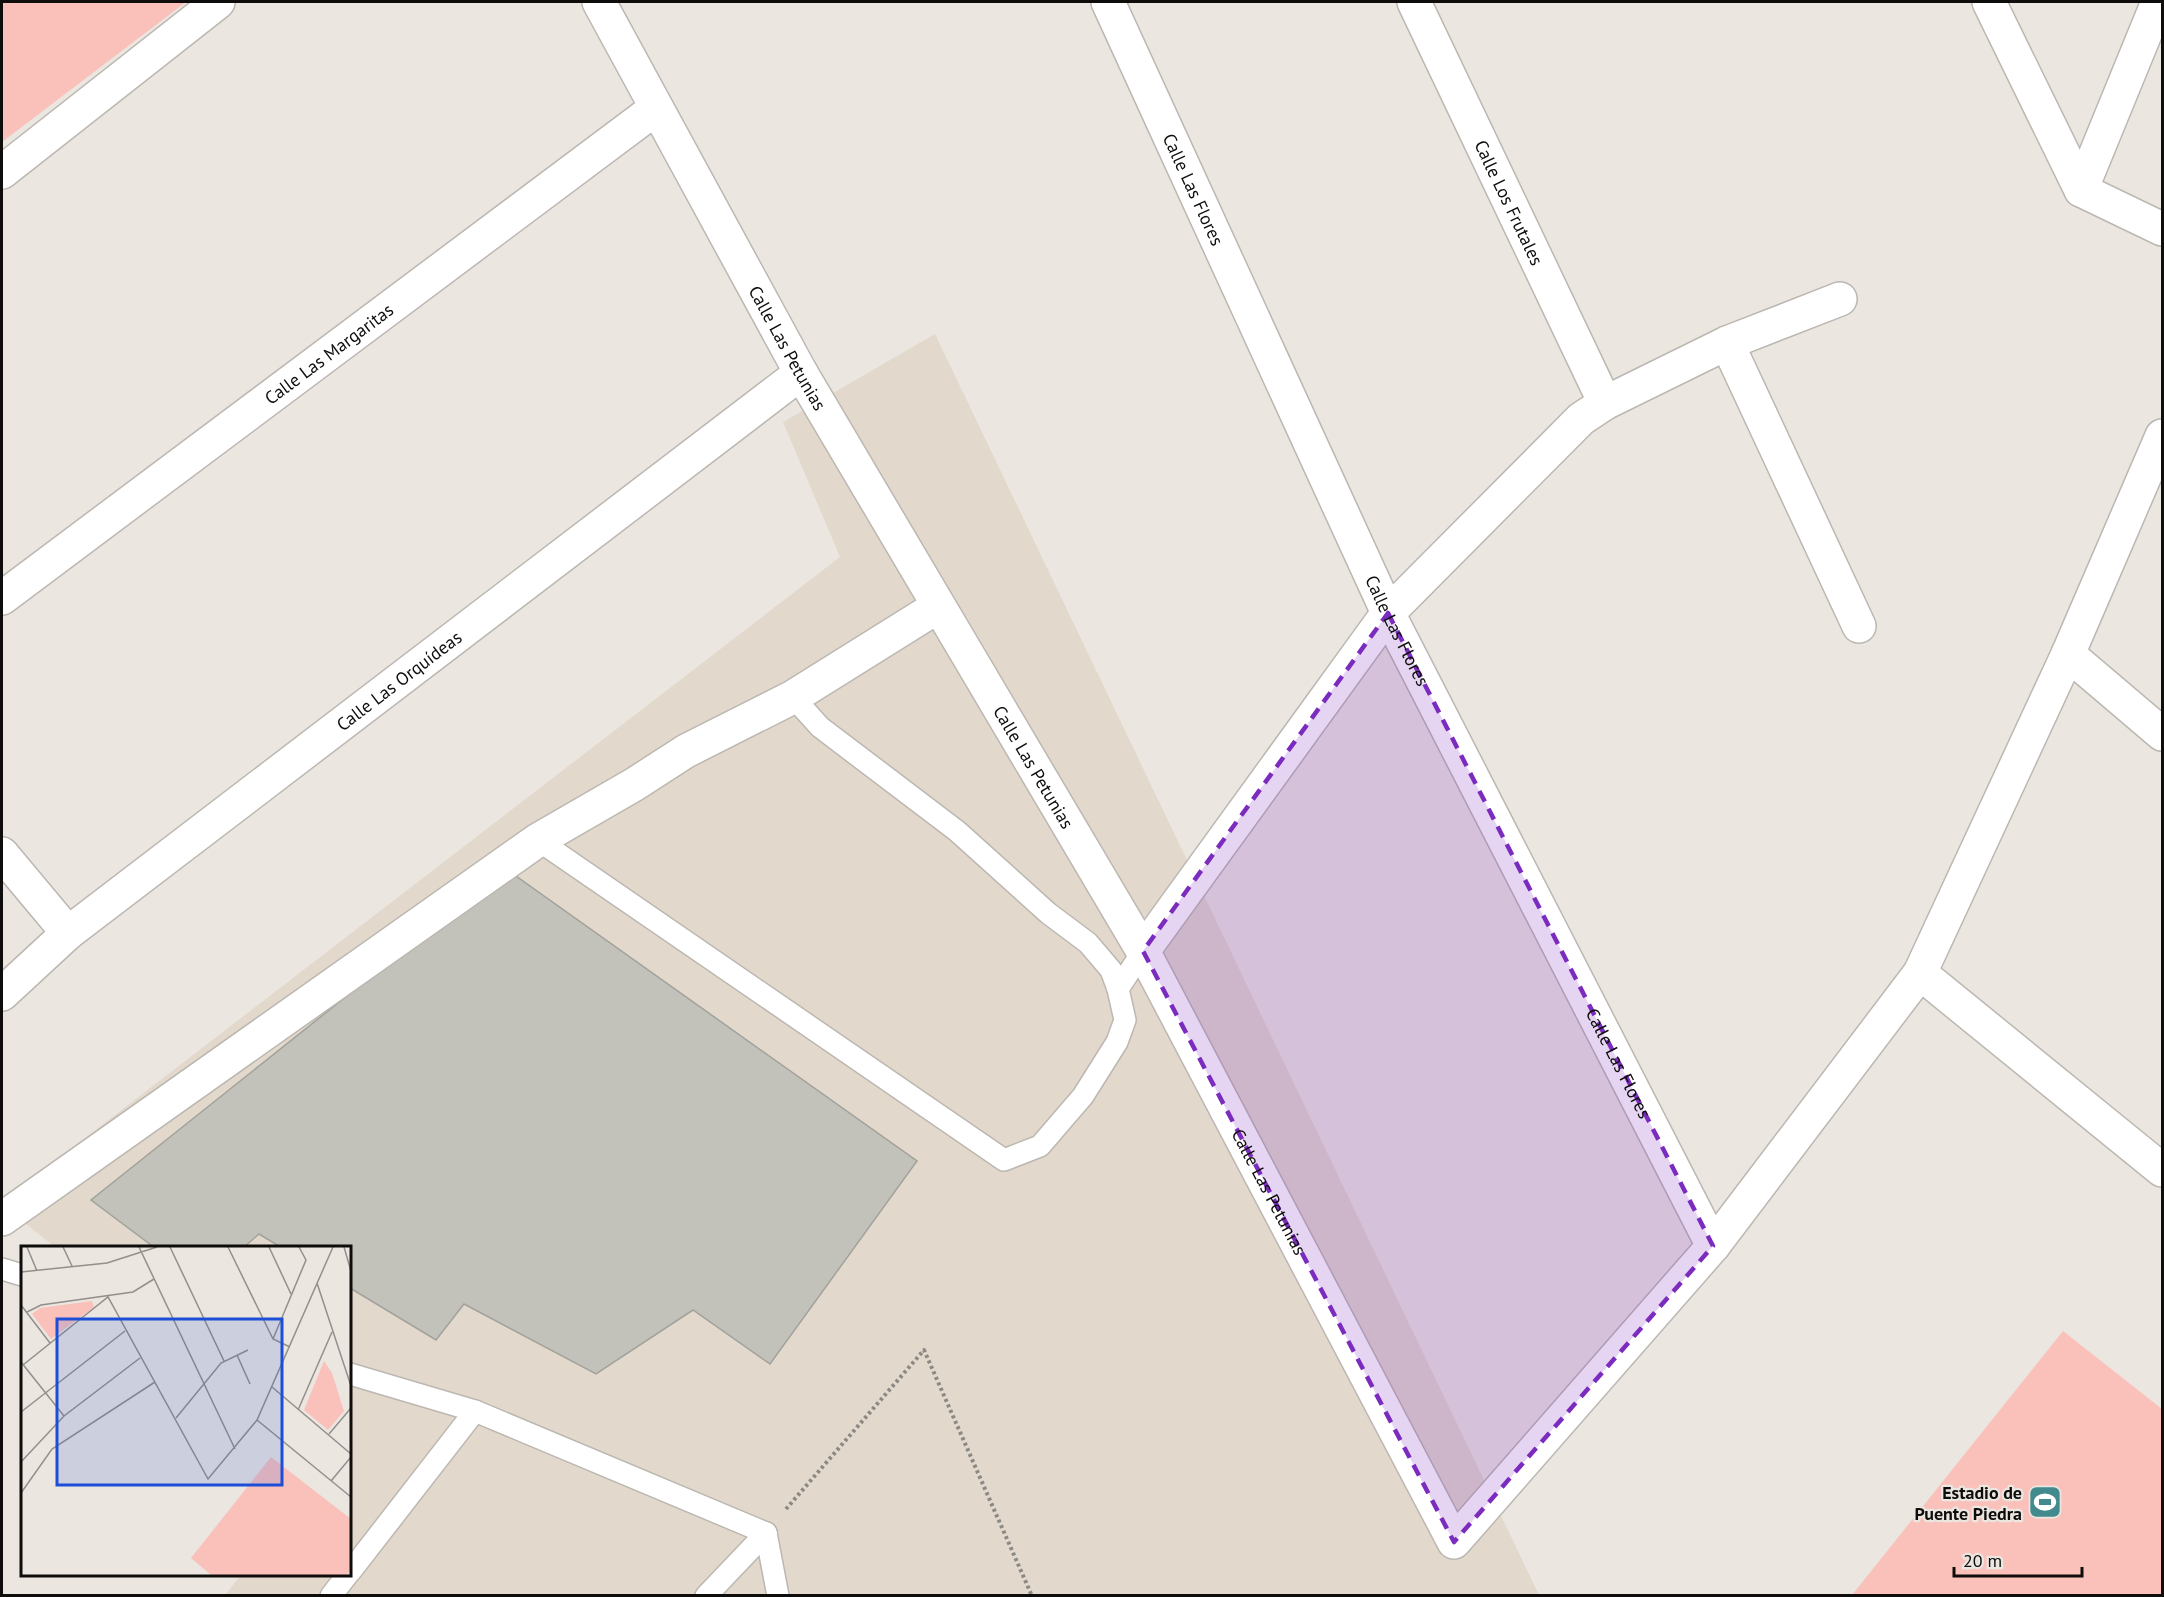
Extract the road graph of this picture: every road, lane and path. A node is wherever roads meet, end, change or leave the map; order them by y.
1 (218, 2) edge
2 (598, 2) edge
3 (1108, 2) edge
4 (1414, 2) edge
5 (1989, 2) edge
6 (2158, 2) edge
7 (655, 109) junction
8 (2, 172) edge
9 (2081, 190) junction
10 (2163, 229) edge
11 (1840, 299) dead end
12 (1727, 343) junction
13 (801, 373) junction
14 (1605, 403) junction
15 (2163, 436) edge
16 (2, 598) edge
17 (937, 607) junction
18 (1388, 613) junction
19 (1859, 626) dead end
20 (2068, 654) junction
21 (793, 698) junction
22 (2163, 734) edge
23 (538, 840) junction
24 (2, 854) edge
25 (68, 933) junction
26 (1143, 951) junction
27 (1920, 973) junction
28 (1118, 989) junction
29 (2, 994) edge
30 (2163, 1170) edge
31 (2, 1219) edge
32 (1713, 1246) junction
33 (2, 1269) edge
34 (21, 1275) edge
35 (351, 1374) edge
36 (475, 1412) junction
37 (765, 1533) junction
38 (351, 1570) edge
39 (347, 1576) edge
40 (331, 1596) edge
41 (706, 1596) edge
42 (778, 1596) edge
43 (1032, 1596) edge

1 - 8 street
2 - 7 street, Calle Las Petunias
3 - 18 street, Calle Las Flores
4 - 14 street, Calle Los Frutales
5 - 9 street
6 - 9 street
7 - 13 street, Calle Las Petunias
7 - 16 street, Calle Las Margaritas
9 - 10 street
11 - 12 street
12 - 14 street
12 - 19 street
13 - 17 street, Calle Las Petunias
13 - 25 street, Calle Las Orquídeas
14 - 18 street
15 - 20 street
17 - 21 street
17 - 26 street, Calle Las Petunias
18 - 26 street
18 - 32 street, Calle Las Flores
20 - 22 street
20 - 27 street
21 - 23 street
21 - 28 lane
23 - 28 lane
23 - 31 street
24 - 25 street
25 - 29 street, Calle Las Orquídeas
26 - 28 lane
26 - 32 street, Calle Las Petunias
27 - 30 street
27 - 32 street
33 - 34 lane
35 - 36 lane
36 - 37 lane
36 - 38 lane
37 - 41 lane
37 - 42 lane
37 - 43 path
39 - 40 lane

